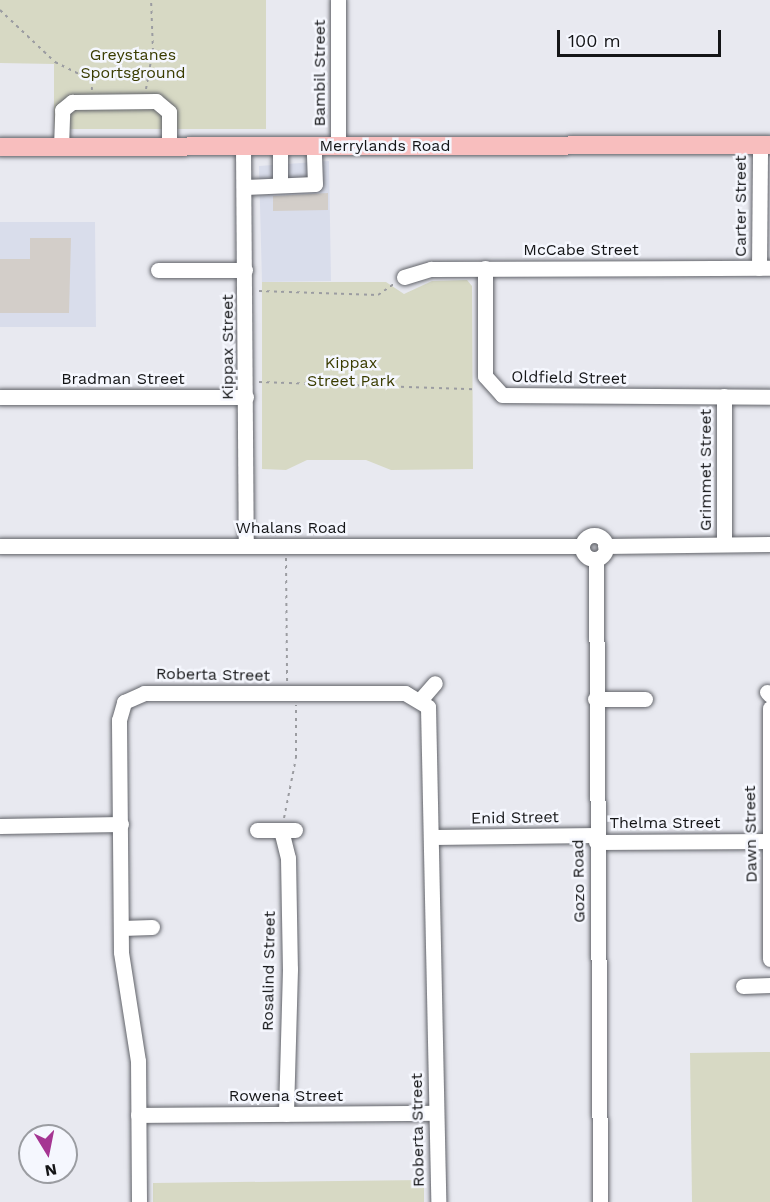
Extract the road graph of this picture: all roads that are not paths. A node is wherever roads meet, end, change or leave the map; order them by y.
1 (338, 0) edge
2 (765, 145) edge
3 (338, 146) junction
4 (0, 147) edge
5 (62, 147) junction
6 (169, 147) junction
7 (243, 147) junction
8 (280, 147) junction
9 (314, 147) junction
10 (280, 185) junction
11 (244, 187) junction
12 (485, 268) junction
13 (765, 268) edge
14 (158, 270) dead end
15 (245, 270) junction
16 (404, 277) road end
17 (724, 396) junction
18 (0, 397) edge
19 (246, 397) junction
20 (770, 397) edge
21 (724, 544) junction
22 (770, 544) edge
23 (0, 546) edge
24 (246, 546) junction
25 (582, 546) junction
26 (605, 546) junction
27 (596, 559) junction
28 (435, 683) dead end
29 (769, 698) edge
30 (421, 699) junction
31 (595, 699) junction
32 (645, 699) dead end
33 (121, 824) junction
34 (0, 826) edge
35 (257, 830) dead end
36 (434, 837) junction
37 (596, 838) junction
38 (770, 841) edge
39 (152, 927) dead end
40 (122, 928) junction
41 (770, 959) edge
42 (770, 985) edge
43 (742, 986) dead end
44 (435, 1113) junction
45 (286, 1114) junction
46 (138, 1115) junction
47 (140, 1202) edge
48 (438, 1202) edge
49 (600, 1202) edge

1 - 3 street, Bambil Street
2 - 3 main road, Merrylands Road
2 - 13 street, Carter Street
3 - 9 main road, Merrylands Road
4 - 5 main road, Merrylands Road
5 - 6 main road, Merrylands Road
5 - 6 street
6 - 7 main road, Merrylands Road
7 - 8 main road, Merrylands Road
7 - 11 street, Kippax Street
8 - 9 main road, Merrylands Road
8 - 10 street
9 - 10 street
10 - 11 street
11 - 15 street, Kippax Street
12 - 13 street, McCabe Street
12 - 16 street, McCabe Street
12 - 17 street, Oldfield Street
14 - 15 street
15 - 19 street, Kippax Street
17 - 20 street, Oldfield Street
17 - 21 street, Grimmet Street
18 - 19 street, Bradman Street
19 - 24 street, Kippax Street
21 - 22 street
21 - 26 street
23 - 24 street, Whalans Road
24 - 25 street, Whalans Road
25 - 26 street, Whalans Road
25 - 27 street
26 - 27 street
27 - 31 street, Gozo Road
28 - 30 street
29 - 38 street, Dawn Street
30 - 33 street, Roberta Street
30 - 36 street, Roberta Street
31 - 32 street
31 - 37 street, Gozo Road
33 - 34 street
33 - 40 street, Roberta Street
35 - 45 street, Rosalind Street
36 - 37 street, Enid Street
36 - 44 street, Roberta Street
37 - 38 street, Thelma Street
37 - 49 street, Gozo Road
38 - 41 street, Dawn Street
39 - 40 street
40 - 46 street, Roberta Street
42 - 43 street
44 - 45 street, Rowena Street
44 - 48 street, Roberta Street
45 - 46 street, Rowena Street
46 - 47 street, Roberta Street

